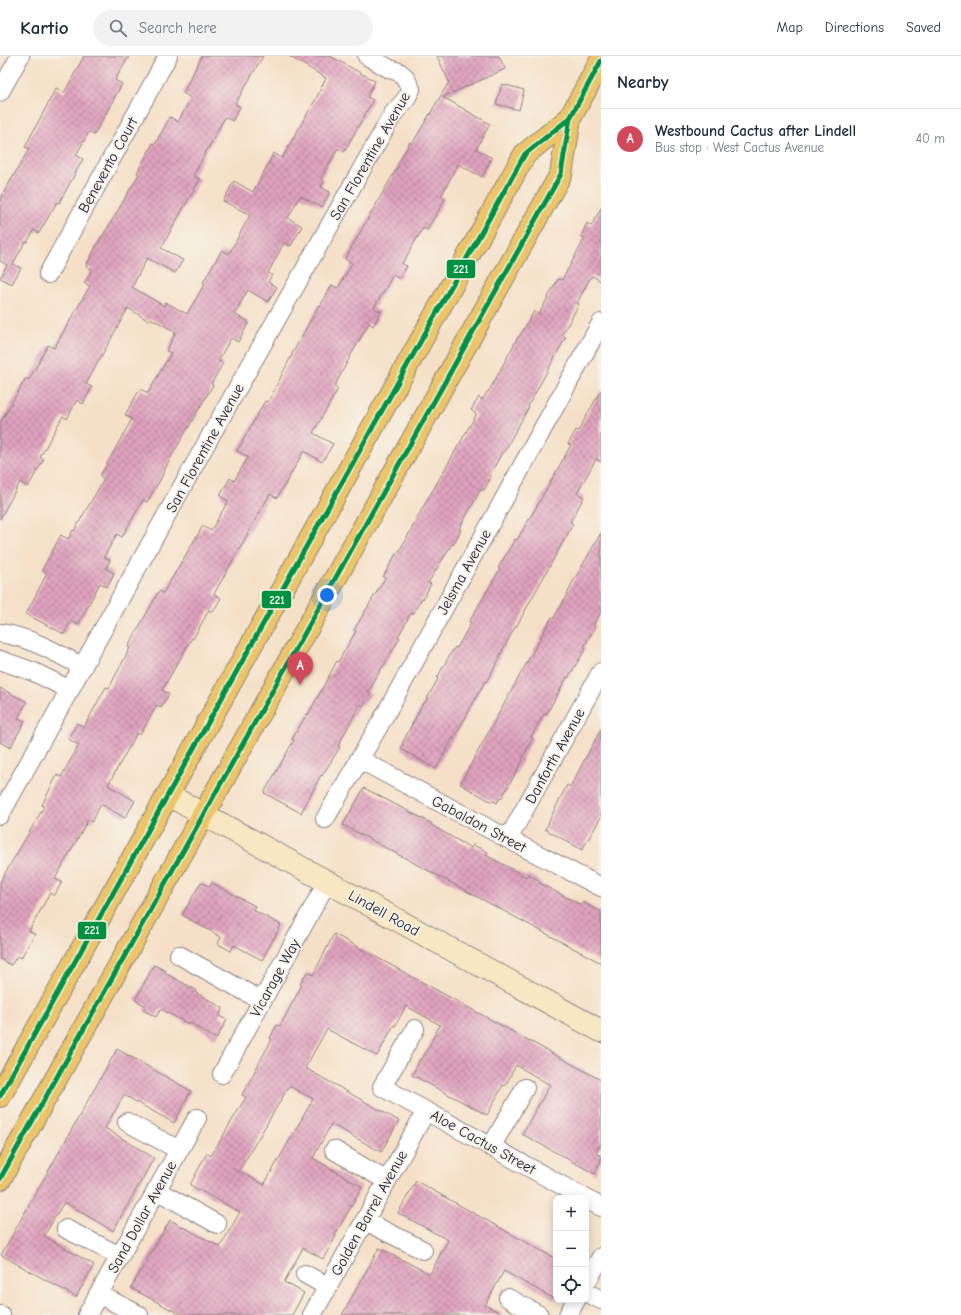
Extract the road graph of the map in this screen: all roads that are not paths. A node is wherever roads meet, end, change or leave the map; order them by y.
1 (20, 56) edge
2 (168, 56) edge
3 (367, 56) edge
4 (601, 61) edge
5 (0, 92) edge
6 (570, 118) junction
7 (48, 274) dead end
8 (601, 323) edge
9 (0, 633) edge
10 (0, 660) edge
11 (83, 666) junction
12 (601, 672) edge
13 (70, 690) junction
14 (358, 760) junction
15 (168, 795) junction
16 (203, 814) junction
17 (0, 815) edge
18 (325, 819) dead end
19 (508, 840) junction
20 (328, 882) junction
21 (601, 887) edge
22 (179, 955) dead end
23 (262, 1001) junction
24 (414, 1029) dead end
25 (601, 1031) edge
26 (222, 1074) dead end
27 (525, 1088) dead end
28 (0, 1096) edge
29 (426, 1111) junction
30 (197, 1118) dead end
31 (127, 1122) dead end
32 (491, 1147) junction
33 (179, 1150) junction
34 (334, 1150) dead end
35 (0, 1179) edge
36 (387, 1181) junction
37 (156, 1190) junction
38 (594, 1201) edge
39 (365, 1220) junction
40 (217, 1224) dead end
41 (66, 1228) dead end
42 (423, 1250) dead end
43 (120, 1256) junction
44 (601, 1257) edge
45 (305, 1274) dead end
46 (589, 1278) edge
47 (328, 1287) junction
48 (98, 1294) junction
49 (589, 1294) edge
50 (508, 1298) dead end
51 (601, 1300) edge
52 (574, 1303) edge
53 (87, 1315) edge
54 (139, 1315) edge
55 (312, 1315) edge
56 (539, 1315) edge
57 (568, 1315) edge

1 - 5 street
2 - 7 street, Benevento Court
3 - 11 street, San Florentine Avenue
4 - 6 main road
6 - 15 main road
6 - 16 main road
8 - 14 street, Jelsma Avenue
9 - 11 street
10 - 13 street
11 - 13 street, San Florentine Avenue
12 - 19 street, Danforth Avenue
13 - 17 street, San Florentine Avenue
14 - 18 street, Jelsma Avenue
14 - 19 street, Gabaldon Street
15 - 16 street, Lindell Road
15 - 28 main road
16 - 20 street, Lindell Road
16 - 35 main road
19 - 21 street, Gabaldon Street
20 - 23 street, Vicarage Way
20 - 25 street, Lindell Road
22 - 23 street
23 - 26 street, Vicarage Way
24 - 29 street, Aloe Cactus Street
27 - 32 street
29 - 32 street, Aloe Cactus Street
29 - 36 street, Golden Barrel Avenue
30 - 33 street, Sand Dollar Avenue
31 - 33 street
32 - 38 street, Aloe Cactus Street
33 - 37 street, Sand Dollar Avenue
34 - 36 street
36 - 39 street, Golden Barrel Avenue
37 - 40 street
37 - 43 street, Sand Dollar Avenue
39 - 42 street
39 - 47 street, Golden Barrel Avenue
41 - 43 street
43 - 48 street, Sand Dollar Avenue
44 - 46 street
45 - 47 street
47 - 55 street, Golden Barrel Avenue
48 - 53 street, Sand Dollar Avenue
48 - 54 street
49 - 51 street
50 - 56 street
52 - 57 street

